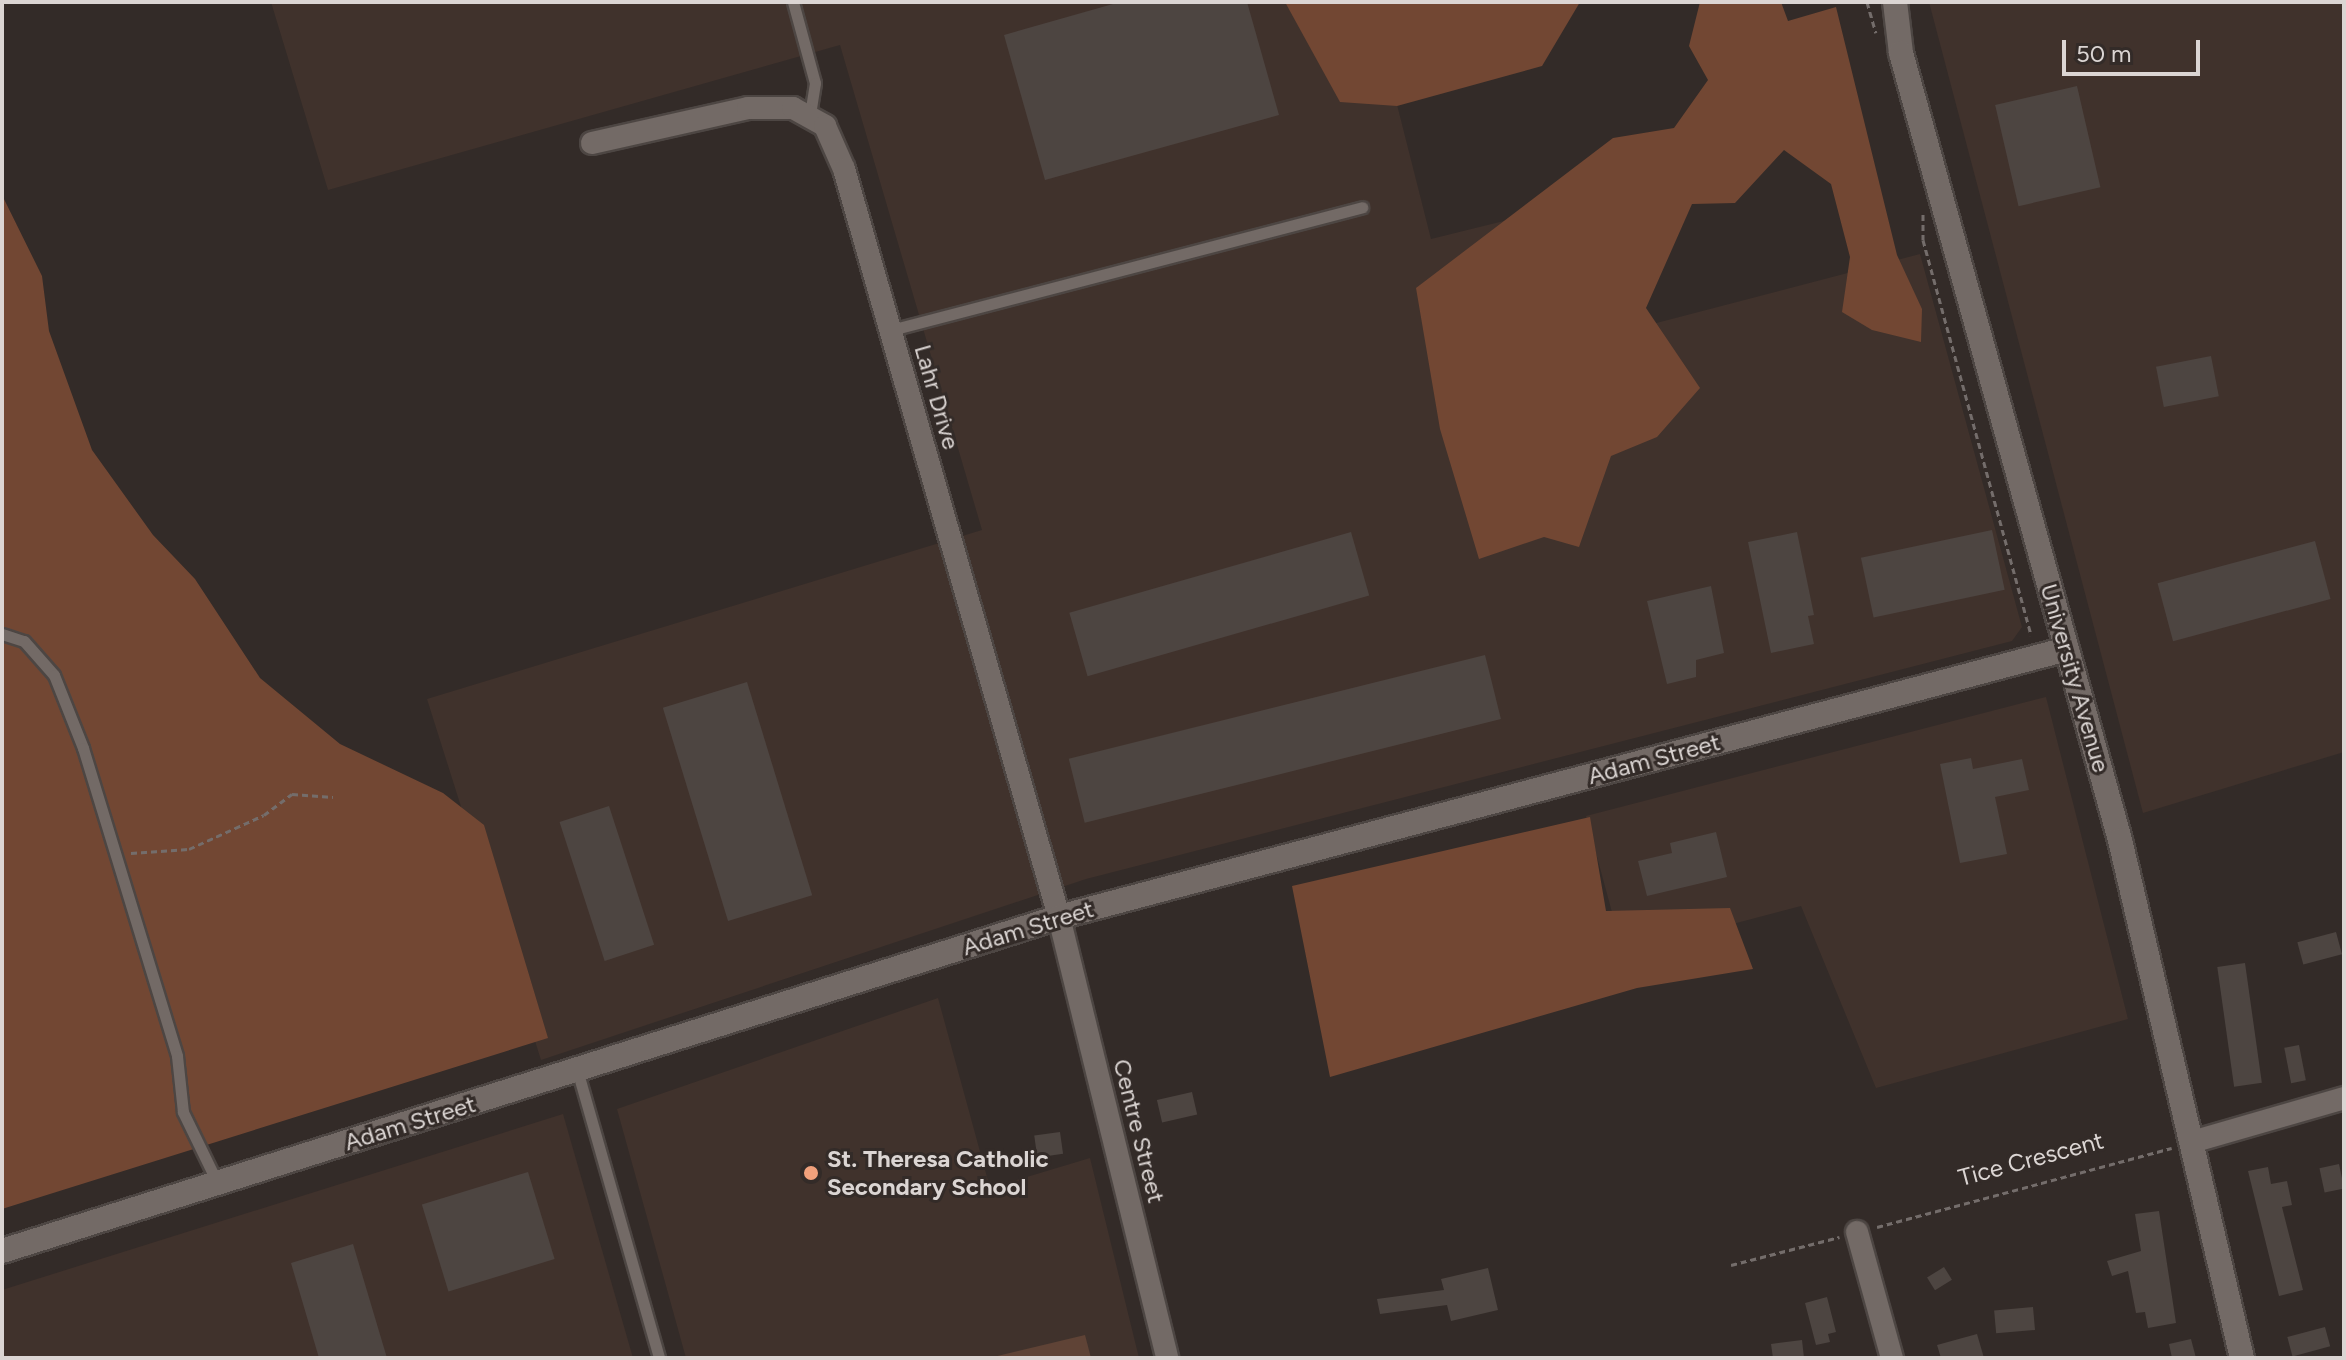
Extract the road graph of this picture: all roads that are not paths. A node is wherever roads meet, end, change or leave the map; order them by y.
1 (793, 2) edge
2 (1895, 2) edge
3 (810, 113) junction
4 (592, 143) dead end
5 (1362, 207) dead end
6 (891, 330) junction
7 (2, 634) edge
8 (2067, 649) junction
9 (1059, 917) junction
10 (578, 1073) junction
11 (2344, 1098) edge
12 (2192, 1142) junction
13 (217, 1182) junction
14 (1857, 1232) road end
15 (2, 1251) edge
16 (659, 1358) edge
17 (1167, 1358) edge
18 (1892, 1358) edge
19 (2242, 1358) edge

1 - 3 lane
2 - 8 street, University Avenue
3 - 4 street
3 - 6 street, Lahr Drive
5 - 6 lane
6 - 9 street, Lahr Drive
7 - 13 lane
8 - 9 street, Adam Street
8 - 12 street, University Avenue
9 - 10 street, Adam Street
9 - 17 street, Centre Street
10 - 13 street, Adam Street
10 - 16 lane
11 - 12 street
12 - 19 street, University Avenue
13 - 15 street, Adam Street
14 - 18 street

